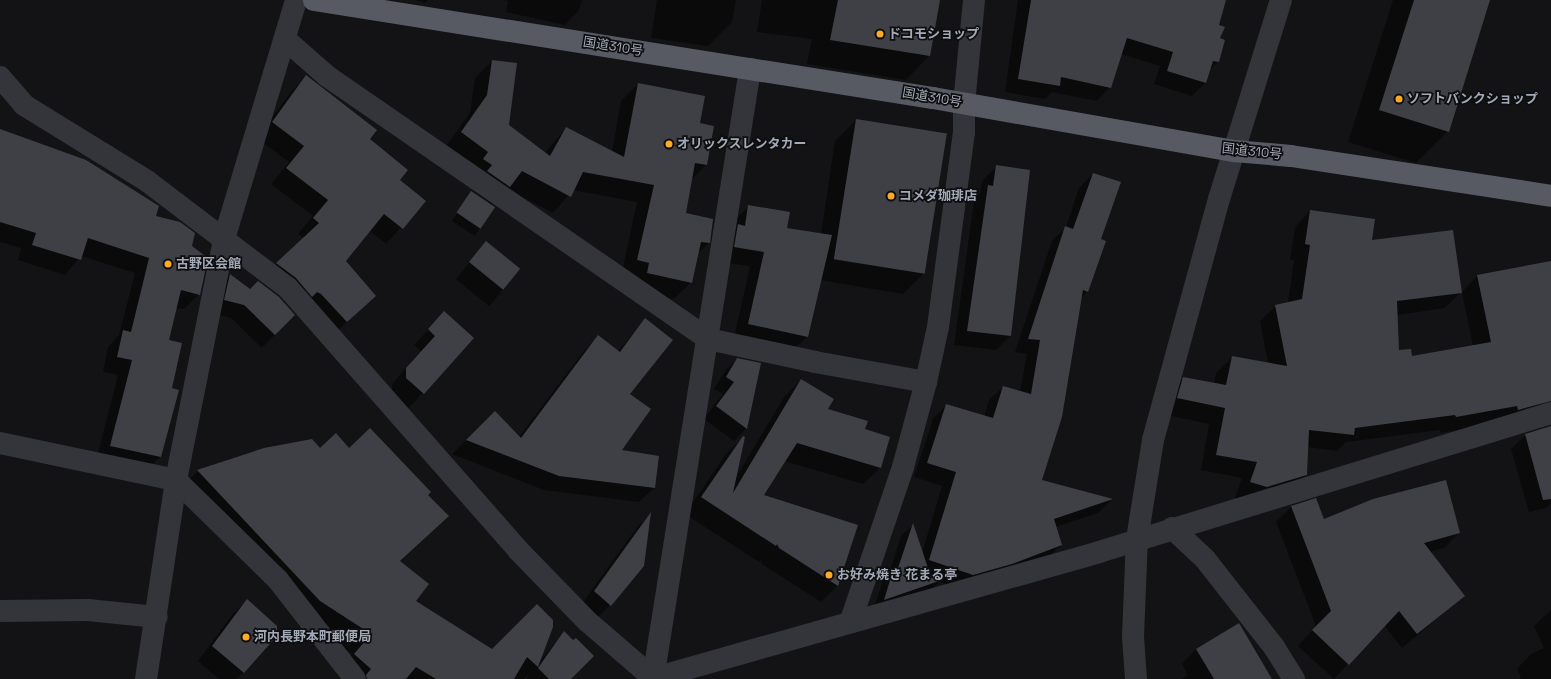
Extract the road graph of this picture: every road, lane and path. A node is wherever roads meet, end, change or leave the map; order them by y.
1 (296, 0) edge
2 (314, 0) edge
3 (974, 0) edge
4 (1281, 0) edge
5 (286, 40) junction
6 (750, 69) junction
7 (0, 77) edge
8 (964, 104) junction
9 (1234, 152) junction
10 (1551, 196) edge
11 (224, 239) junction
12 (708, 339) junction
13 (926, 382) junction
14 (1551, 413) edge
15 (0, 443) edge
16 (176, 480) junction
17 (1172, 528) junction
18 (1137, 539) junction
19 (0, 611) edge
20 (157, 617) junction
21 (851, 620) junction
22 (146, 679) edge
23 (355, 679) edge
24 (652, 679) edge
25 (1136, 679) edge
26 (1294, 679) edge

1 - 5 street
2 - 6 highway, 国道310号
3 - 8 street
4 - 9 street
5 - 11 street
5 - 12 street
6 - 8 highway, 国道310号
6 - 12 street
7 - 11 street
8 - 9 highway, 国道310号
8 - 13 street
9 - 10 highway, 国道310号
9 - 18 street
11 - 16 street
11 - 24 street
12 - 13 street
12 - 24 street
13 - 21 street
14 - 17 street
15 - 16 street
16 - 20 street
16 - 23 street
17 - 18 street
17 - 26 street
18 - 21 street
18 - 25 street
19 - 20 street
20 - 22 street
21 - 24 street

